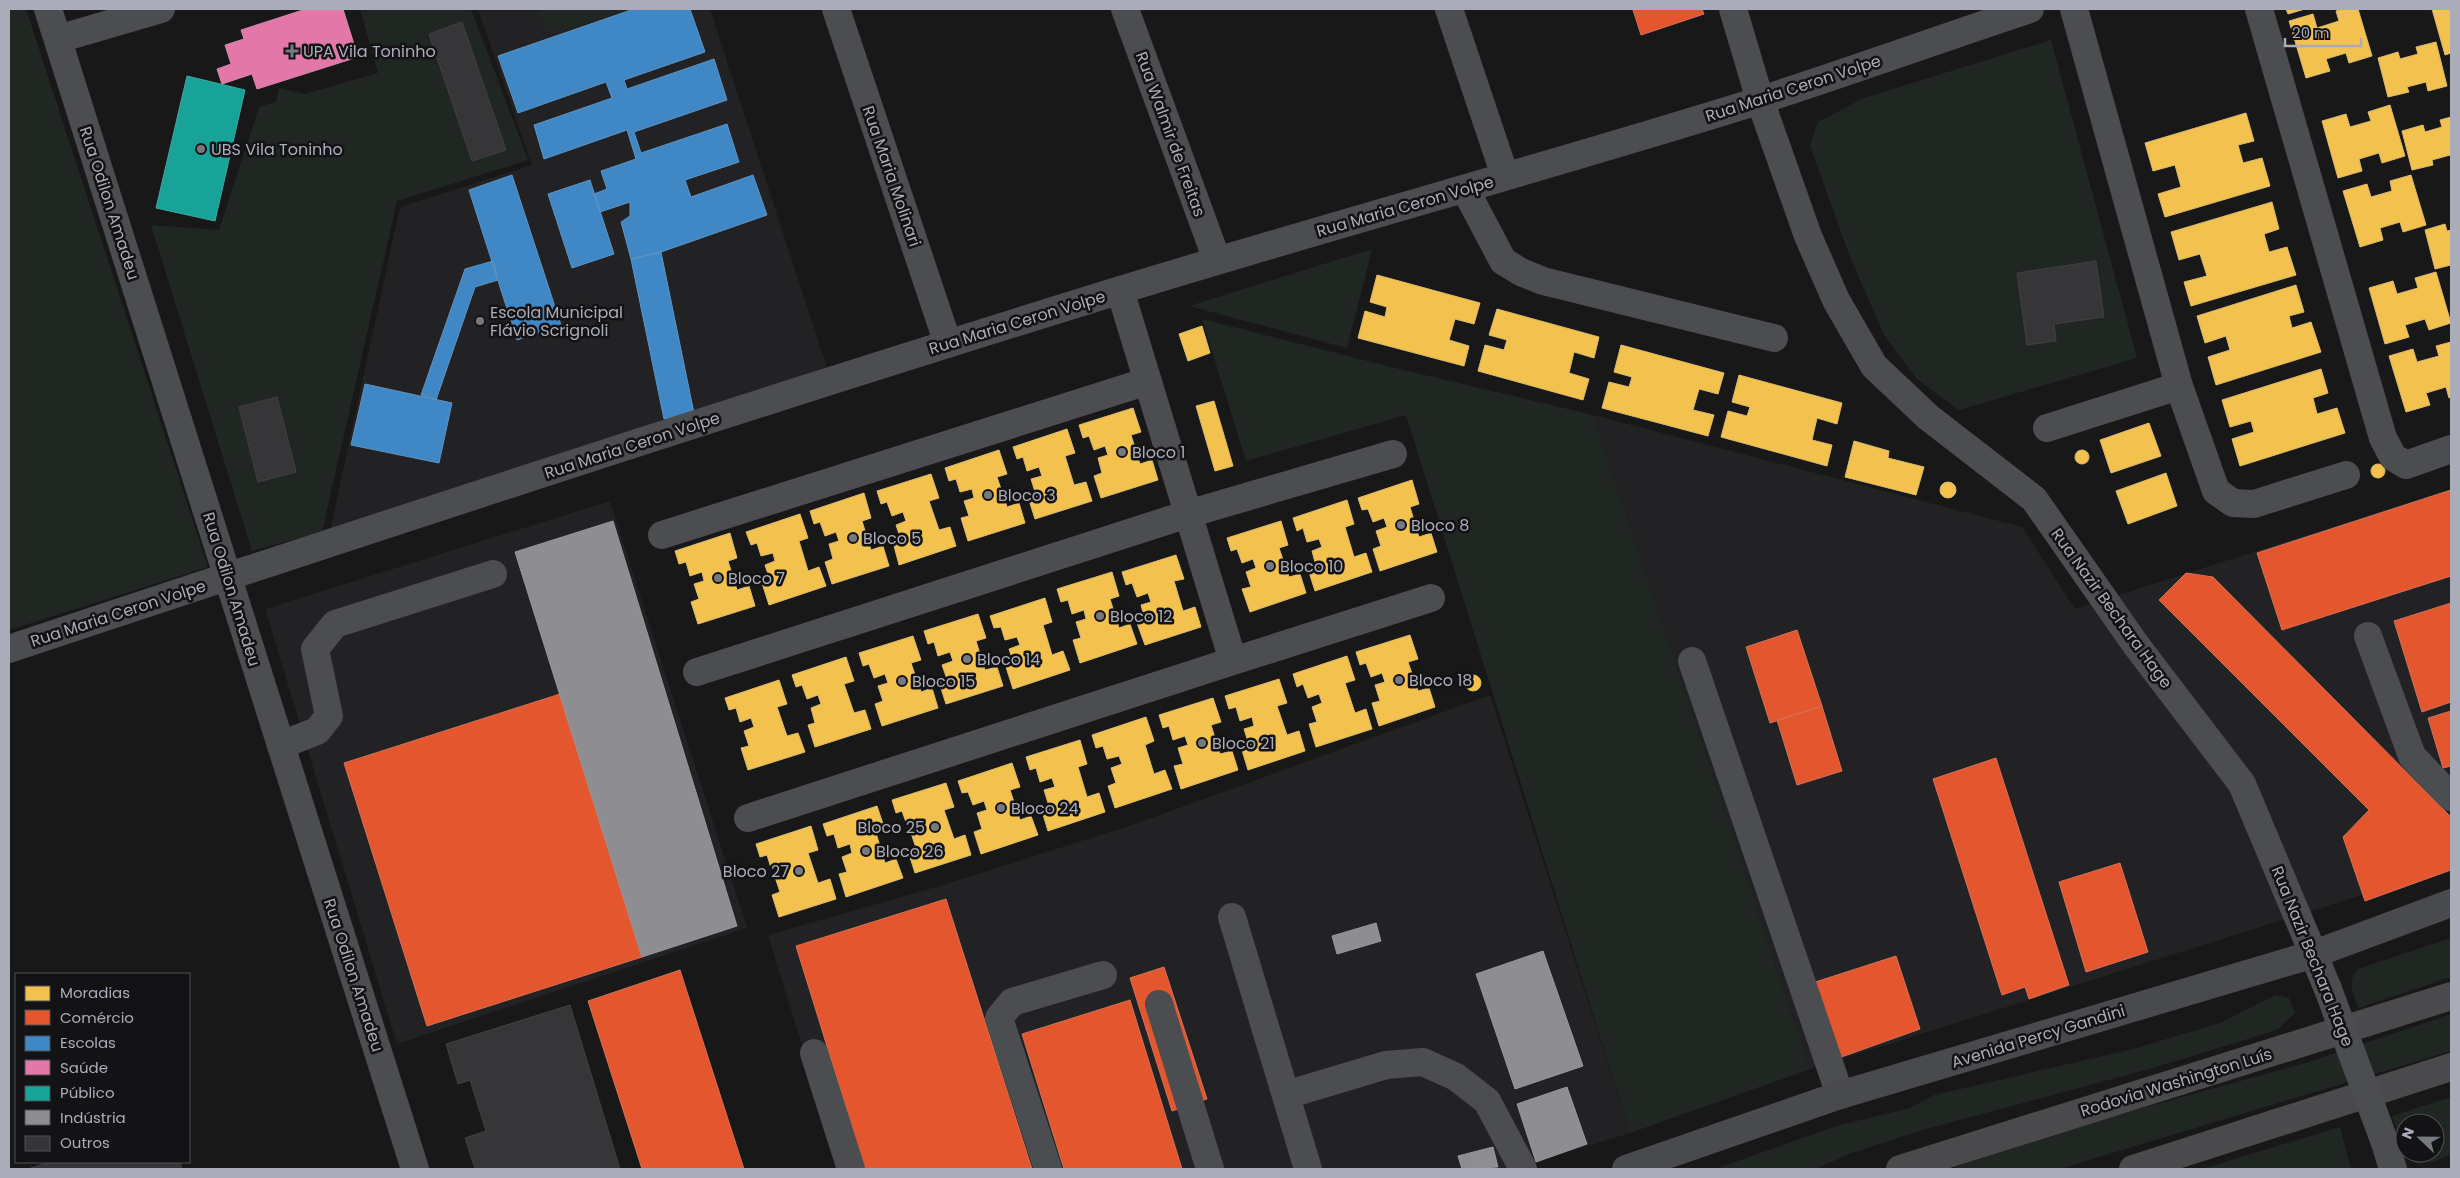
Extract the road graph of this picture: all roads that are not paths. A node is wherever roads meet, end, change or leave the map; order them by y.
1 (48, 9) edge
2 (161, 9) edge
3 (836, 9) edge
4 (1125, 9) edge
5 (1449, 9) edge
6 (1733, 9) edge
7 (2030, 9) edge
8 (2074, 9) edge
9 (2259, 9) edge
10 (58, 39) junction
11 (1760, 100) junction
12 (1504, 176) junction
13 (1465, 189) junction
14 (1217, 260) junction
15 (1120, 290) junction
16 (1774, 338) dead end
17 (948, 344) junction
18 (1148, 381) junction
19 (2179, 386) junction
20 (2047, 428) dead end
21 (2451, 449) edge
22 (1393, 454) dead end
23 (2346, 475) dead end
24 (1188, 514) junction
25 (662, 535) dead end
26 (493, 574) dead end
27 (229, 576) junction
28 (1431, 598) dead end
29 (2368, 636) dead end
30 (9, 649) edge
31 (1233, 661) junction
32 (1692, 661) dead end
33 (697, 672) dead end
34 (281, 745) junction
35 (2451, 797) edge
36 (748, 818) dead end
37 (2451, 903) edge
38 (1232, 917) dead end
39 (2314, 954) junction
40 (1103, 975) dead end
41 (2451, 996) edge
42 (1159, 1004) dead end
43 (814, 1053) dead end
44 (2451, 1067) edge
45 (1286, 1095) junction
46 (1840, 1096) junction
47 (415, 1169) edge
48 (851, 1169) edge
49 (1048, 1169) edge
50 (1210, 1169) edge
51 (1308, 1169) edge
52 (1523, 1169) edge
53 (1626, 1169) edge
54 (1900, 1169) edge
55 (2133, 1169) edge
56 (2393, 1169) edge

1 - 10 street, Rua Odilon Amadeu
2 - 10 street
3 - 17 street, Rua Maria Molinari
4 - 14 street, Rua Walmir de Freitas
5 - 12 street
6 - 11 street, Rua Nazir Bechara Hage
7 - 11 street, Rua Maria Ceron Volpe
8 - 19 street
9 - 21 street
10 - 27 street, Rua Odilon Amadeu
11 - 12 street, Rua Maria Ceron Volpe
11 - 39 street, Rua Nazir Bechara Hage
12 - 13 street, Rua Maria Ceron Volpe
13 - 14 street, Rua Maria Ceron Volpe
13 - 16 street
14 - 15 street, Rua Maria Ceron Volpe
15 - 17 street, Rua Maria Ceron Volpe
15 - 18 street
17 - 27 street, Rua Maria Ceron Volpe
18 - 24 street
18 - 25 street
19 - 20 street
19 - 23 street
22 - 24 street
24 - 31 street
24 - 33 street
26 - 34 street
27 - 30 street, Rua Maria Ceron Volpe
27 - 34 street, Rua Odilon Amadeu
28 - 31 street
29 - 35 street
31 - 36 street
32 - 46 street
34 - 47 street, Rua Odilon Amadeu
37 - 39 main road, Avenida Percy Gandini
38 - 45 street
39 - 46 main road, Avenida Percy Gandini
39 - 56 street, Rua Nazir Bechara Hage, bridge
40 - 49 street
41 - 54 highway, Rodovia Washington Luís
42 - 50 street
43 - 48 street
44 - 55 highway
45 - 51 street
45 - 52 street
46 - 53 main road, Avenida Percy Gandini

